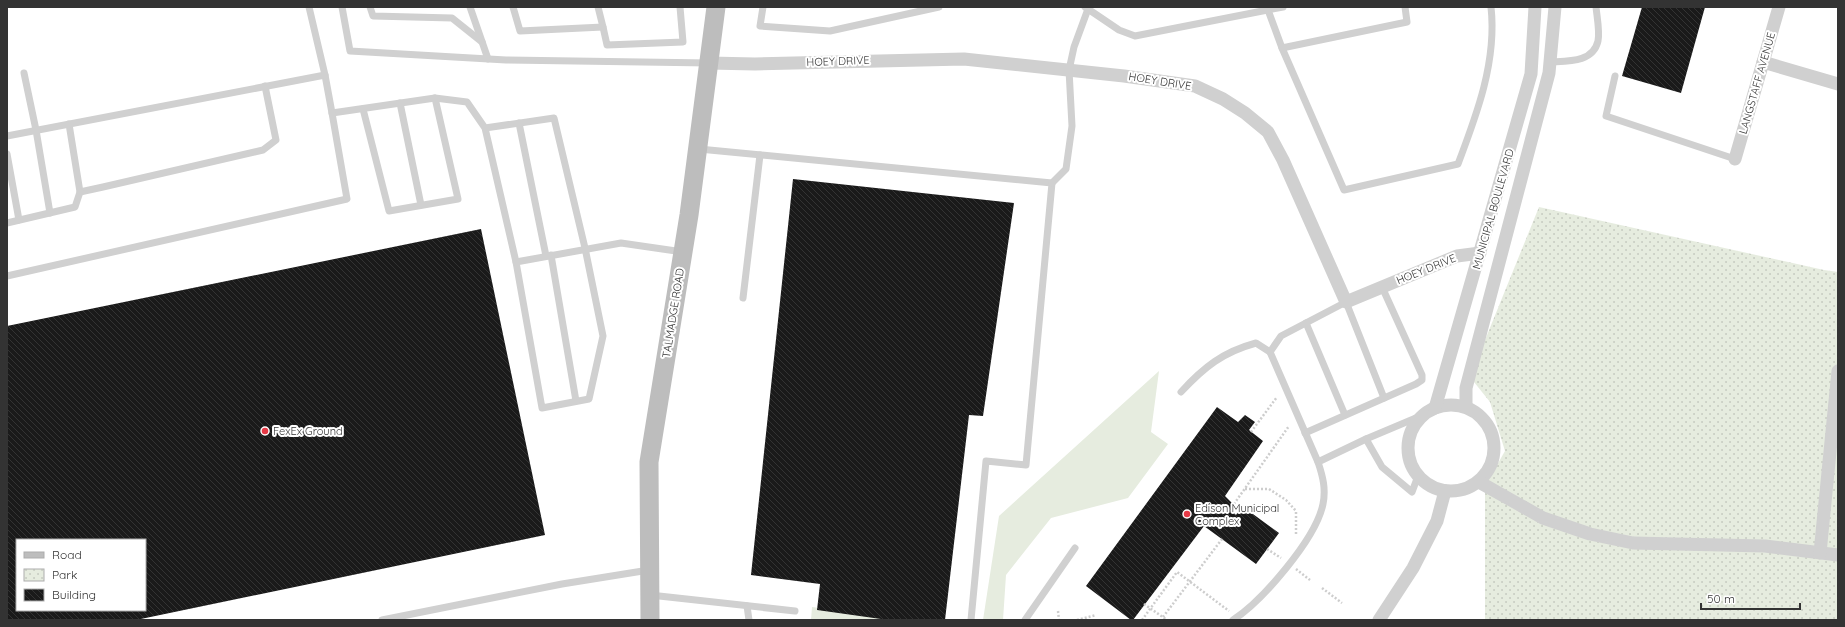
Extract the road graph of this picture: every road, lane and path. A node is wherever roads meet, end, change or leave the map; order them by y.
1 (310, 7) edge
2 (342, 7) edge
3 (370, 7) edge
4 (470, 7) edge
5 (513, 7) edge
6 (598, 7) edge
7 (680, 7) edge
8 (716, 7) edge
9 (763, 7) edge
10 (939, 7) edge
11 (1283, 7) edge
12 (1405, 7) edge
13 (1491, 7) edge
14 (1535, 7) edge
15 (1555, 7) edge
16 (1596, 7) edge
17 (1779, 7) edge
18 (1087, 8) edge
19 (1268, 10) junction
20 (603, 28) junction
21 (482, 42) junction
22 (1282, 48) junction
23 (488, 59) junction
24 (709, 62) junction
25 (1550, 62) junction
26 (1763, 62) junction
27 (1069, 70) junction
28 (24, 73) dead end
29 (325, 75) junction
30 (1615, 76) dead end
31 (1838, 84) edge
32 (265, 86) junction
33 (435, 98) junction
34 (400, 103) junction
35 (363, 109) junction
36 (332, 113) junction
37 (519, 123) junction
38 (68, 124) junction
39 (485, 128) junction
40 (36, 130) junction
41 (7, 136) edge
42 (697, 149) junction
43 (7, 154) edge
44 (760, 155) junction
45 (1736, 159) joint
46 (1052, 183) junction
47 (80, 192) junction
48 (421, 205) junction
49 (50, 213) junction
50 (19, 220) junction
51 (7, 223) edge
52 (585, 248) junction
53 (683, 252) junction
54 (1480, 253) junction
55 (549, 256) junction
56 (516, 262) junction
57 (7, 276) edge
58 (1382, 287) junction
59 (743, 298) dead end
60 (1346, 302) junction
61 (1306, 323) junction
62 (1270, 352) junction
63 (1838, 371) edge
64 (1181, 392) dead end
65 (1277, 397) dead end
66 (1384, 398) junction
67 (576, 401) junction
68 (1466, 407) junction
69 (1435, 408) junction
70 (1345, 415) junction
71 (1423, 415) junction
72 (1289, 426) dead end
73 (1251, 432) dead end
74 (1305, 433) junction
75 (1366, 439) junction
76 (1318, 462) junction
77 (1418, 476) junction
78 (1479, 482) junction
79 (1245, 489) junction
80 (1445, 491) junction
81 (1234, 504) dead end
82 (1296, 536) dead end
83 (1222, 539) dead end
84 (1075, 548) dead end
85 (1267, 549) dead end
86 (1820, 553) junction
87 (1838, 555) edge
88 (1281, 558) dead end
89 (1295, 569) dead end
90 (649, 570) junction
91 (1310, 580) dead end
92 (1190, 581) junction
93 (1322, 588) dead end
94 (650, 595) junction
95 (1342, 603) dead end
96 (1144, 604) dead end
97 (746, 606) junction
98 (1150, 608) junction
99 (796, 611) dead end
100 (1058, 611) dead end
101 (1229, 611) dead end
102 (1096, 615) dead end
103 (1163, 617) junction
104 (382, 620) edge
105 (650, 620) edge
106 (749, 620) edge
107 (972, 620) edge
108 (1025, 620) edge
109 (1059, 620) edge
110 (1076, 620) edge
111 (1142, 620) edge
112 (1166, 620) edge
113 (1233, 620) edge
114 (1379, 620) edge

1 - 29 lane
2 - 23 lane
3 - 21 lane
4 - 21 lane
5 - 20 lane
6 - 20 lane
7 - 20 lane
8 - 24 street, TALMADGE ROAD
9 - 10 lane
11 - 19 lane
12 - 22 lane
13 - 22 lane
14 - 54 street, MUNICIPAL BOULEVARD
15 - 25 street, MUNICIPAL BOULEVARD
16 - 25 lane
17 - 26 street, LANGSTAFF AVENUE
18 - 19 lane
18 - 27 lane
19 - 22 lane
21 - 23 lane
23 - 24 lane
24 - 27 street, HOEY DRIVE
24 - 42 street, TALMADGE ROAD
25 - 68 street, MUNICIPAL BOULEVARD
26 - 31 street
26 - 45 street, LANGSTAFF AVENUE
27 - 46 lane
27 - 60 street, HOEY DRIVE
28 - 40 lane
29 - 32 lane
29 - 36 lane
30 - 45 lane
32 - 38 lane
32 - 47 lane
33 - 34 lane
33 - 39 lane
33 - 48 lane
34 - 35 lane
34 - 48 lane
35 - 36 lane
35 - 48 lane
36 - 57 lane
37 - 39 lane
37 - 52 lane
37 - 55 lane
38 - 40 lane
38 - 47 lane
39 - 56 lane
40 - 41 lane
40 - 49 lane
42 - 44 lane
42 - 53 street, TALMADGE ROAD
43 - 50 lane
44 - 46 lane
44 - 59 lane
46 - 107 lane
47 - 49 lane
49 - 50 lane
50 - 51 lane
52 - 53 lane
52 - 55 lane
52 - 67 lane
53 - 90 street, TALMADGE ROAD
54 - 58 street, HOEY DRIVE
54 - 69 street, MUNICIPAL BOULEVARD
55 - 56 lane
55 - 67 lane
56 - 67 lane
58 - 60 street, HOEY DRIVE
58 - 66 lane
60 - 61 lane
60 - 66 lane
61 - 62 lane
61 - 70 lane
62 - 64 lane
62 - 74 lane
63 - 86 street
65 - 73 path
66 - 70 lane
68 - 69 street
68 - 78 street
69 - 71 street
70 - 74 lane
71 - 75 lane
71 - 77 street
72 - 79 path
74 - 76 lane
75 - 76 lane
75 - 77 lane
76 - 113 lane
77 - 80 street
78 - 80 street
78 - 86 street
79 - 81 path
79 - 82 path
80 - 114 street
83 - 92 path
84 - 108 lane
85 - 88 path
86 - 87 street
89 - 91 path
90 - 94 street, TALMADGE ROAD
90 - 104 lane
92 - 98 path
92 - 101 path
92 - 103 path
93 - 95 path
94 - 97 lane
94 - 105 street, TALMADGE ROAD
96 - 98 path
97 - 99 lane
97 - 106 lane
98 - 103 path
98 - 111 path
100 - 109 path
102 - 110 path
103 - 112 path

